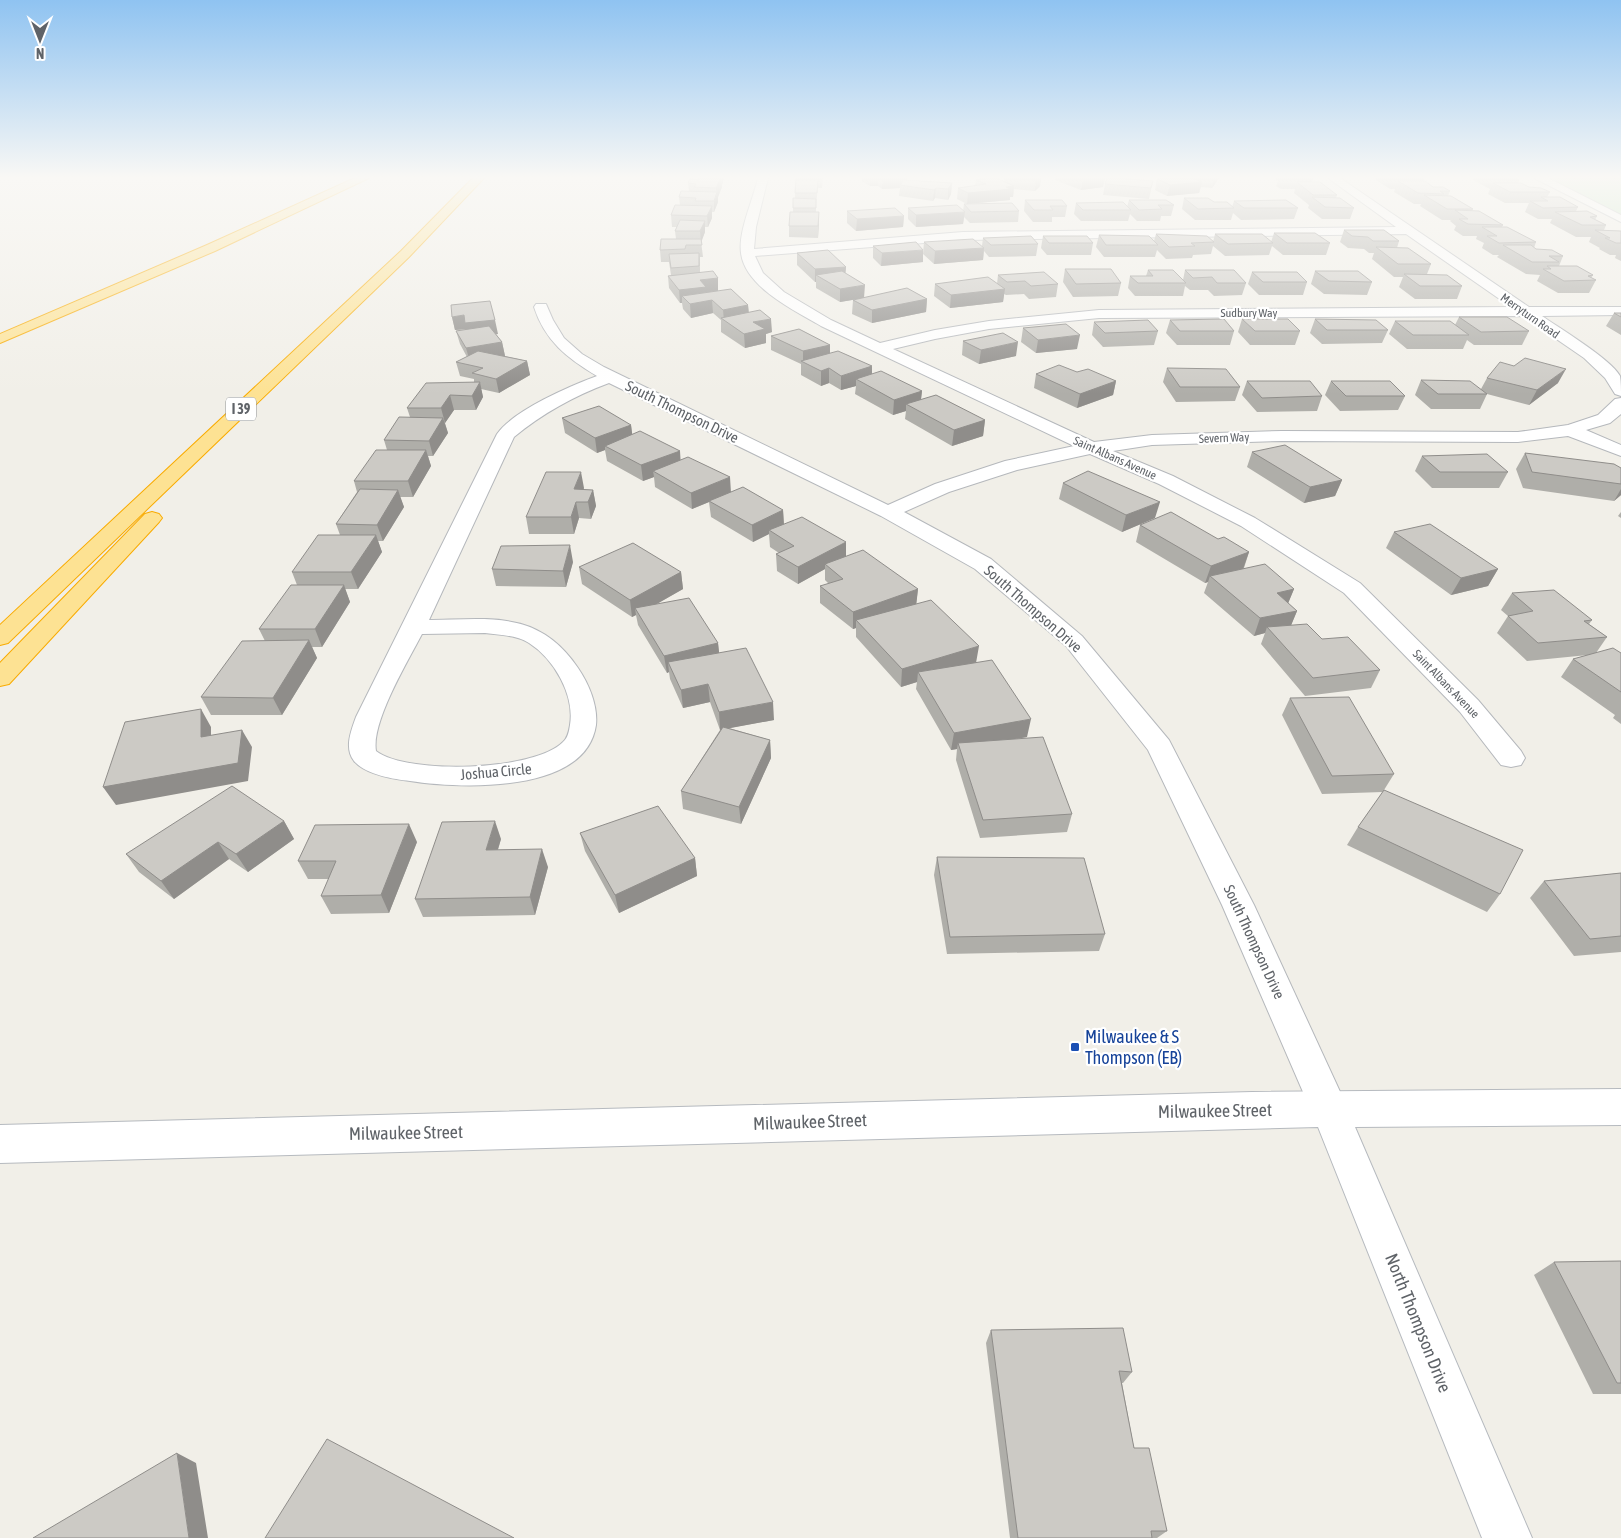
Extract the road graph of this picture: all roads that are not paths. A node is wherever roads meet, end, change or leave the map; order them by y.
1 (207, 250) edge
2 (409, 250) edge
3 (748, 250) edge
4 (788, 250) edge
5 (1435, 250) edge
6 (747, 253) junction
7 (405, 254) junction
8 (541, 307) dead end
9 (1621, 311) edge
10 (1524, 312) junction
11 (0, 339) edge
12 (880, 348) junction
13 (610, 377) junction
14 (1621, 391) edge
15 (1621, 403) edge
16 (1570, 430) junction
17 (1092, 448) junction
18 (1621, 451) edge
19 (888, 512) junction
20 (414, 627) junction
21 (0, 638) edge
22 (0, 678) edge
23 (1510, 758) dead end
24 (1621, 1107) edge
25 (1329, 1109) junction
26 (0, 1144) edge
27 (1507, 1538) edge

1 - 11 highway
2 - 7 highway, I 39
3 - 6 street
4 - 6 street
5 - 10 street, Merryturn Road
6 - 12 street, Saint Albans Avenue
7 - 21 highway, I 39
7 - 22 highway
8 - 13 street, South Thompson Drive
9 - 10 street, Sudbury Way
10 - 12 street, Sudbury Way
10 - 14 street, Merryturn Road
12 - 17 street, Saint Albans Avenue
13 - 19 street, South Thompson Drive
13 - 20 street, Joshua Circle
15 - 16 street
16 - 17 street, Severn Way
16 - 18 street
17 - 19 street, Severn Way
17 - 23 street, Saint Albans Avenue
19 - 25 street, South Thompson Drive
20 - 20 street, Joshua Circle
24 - 25 street, Milwaukee Street
25 - 26 street, Milwaukee Street
25 - 27 street, North Thompson Drive

